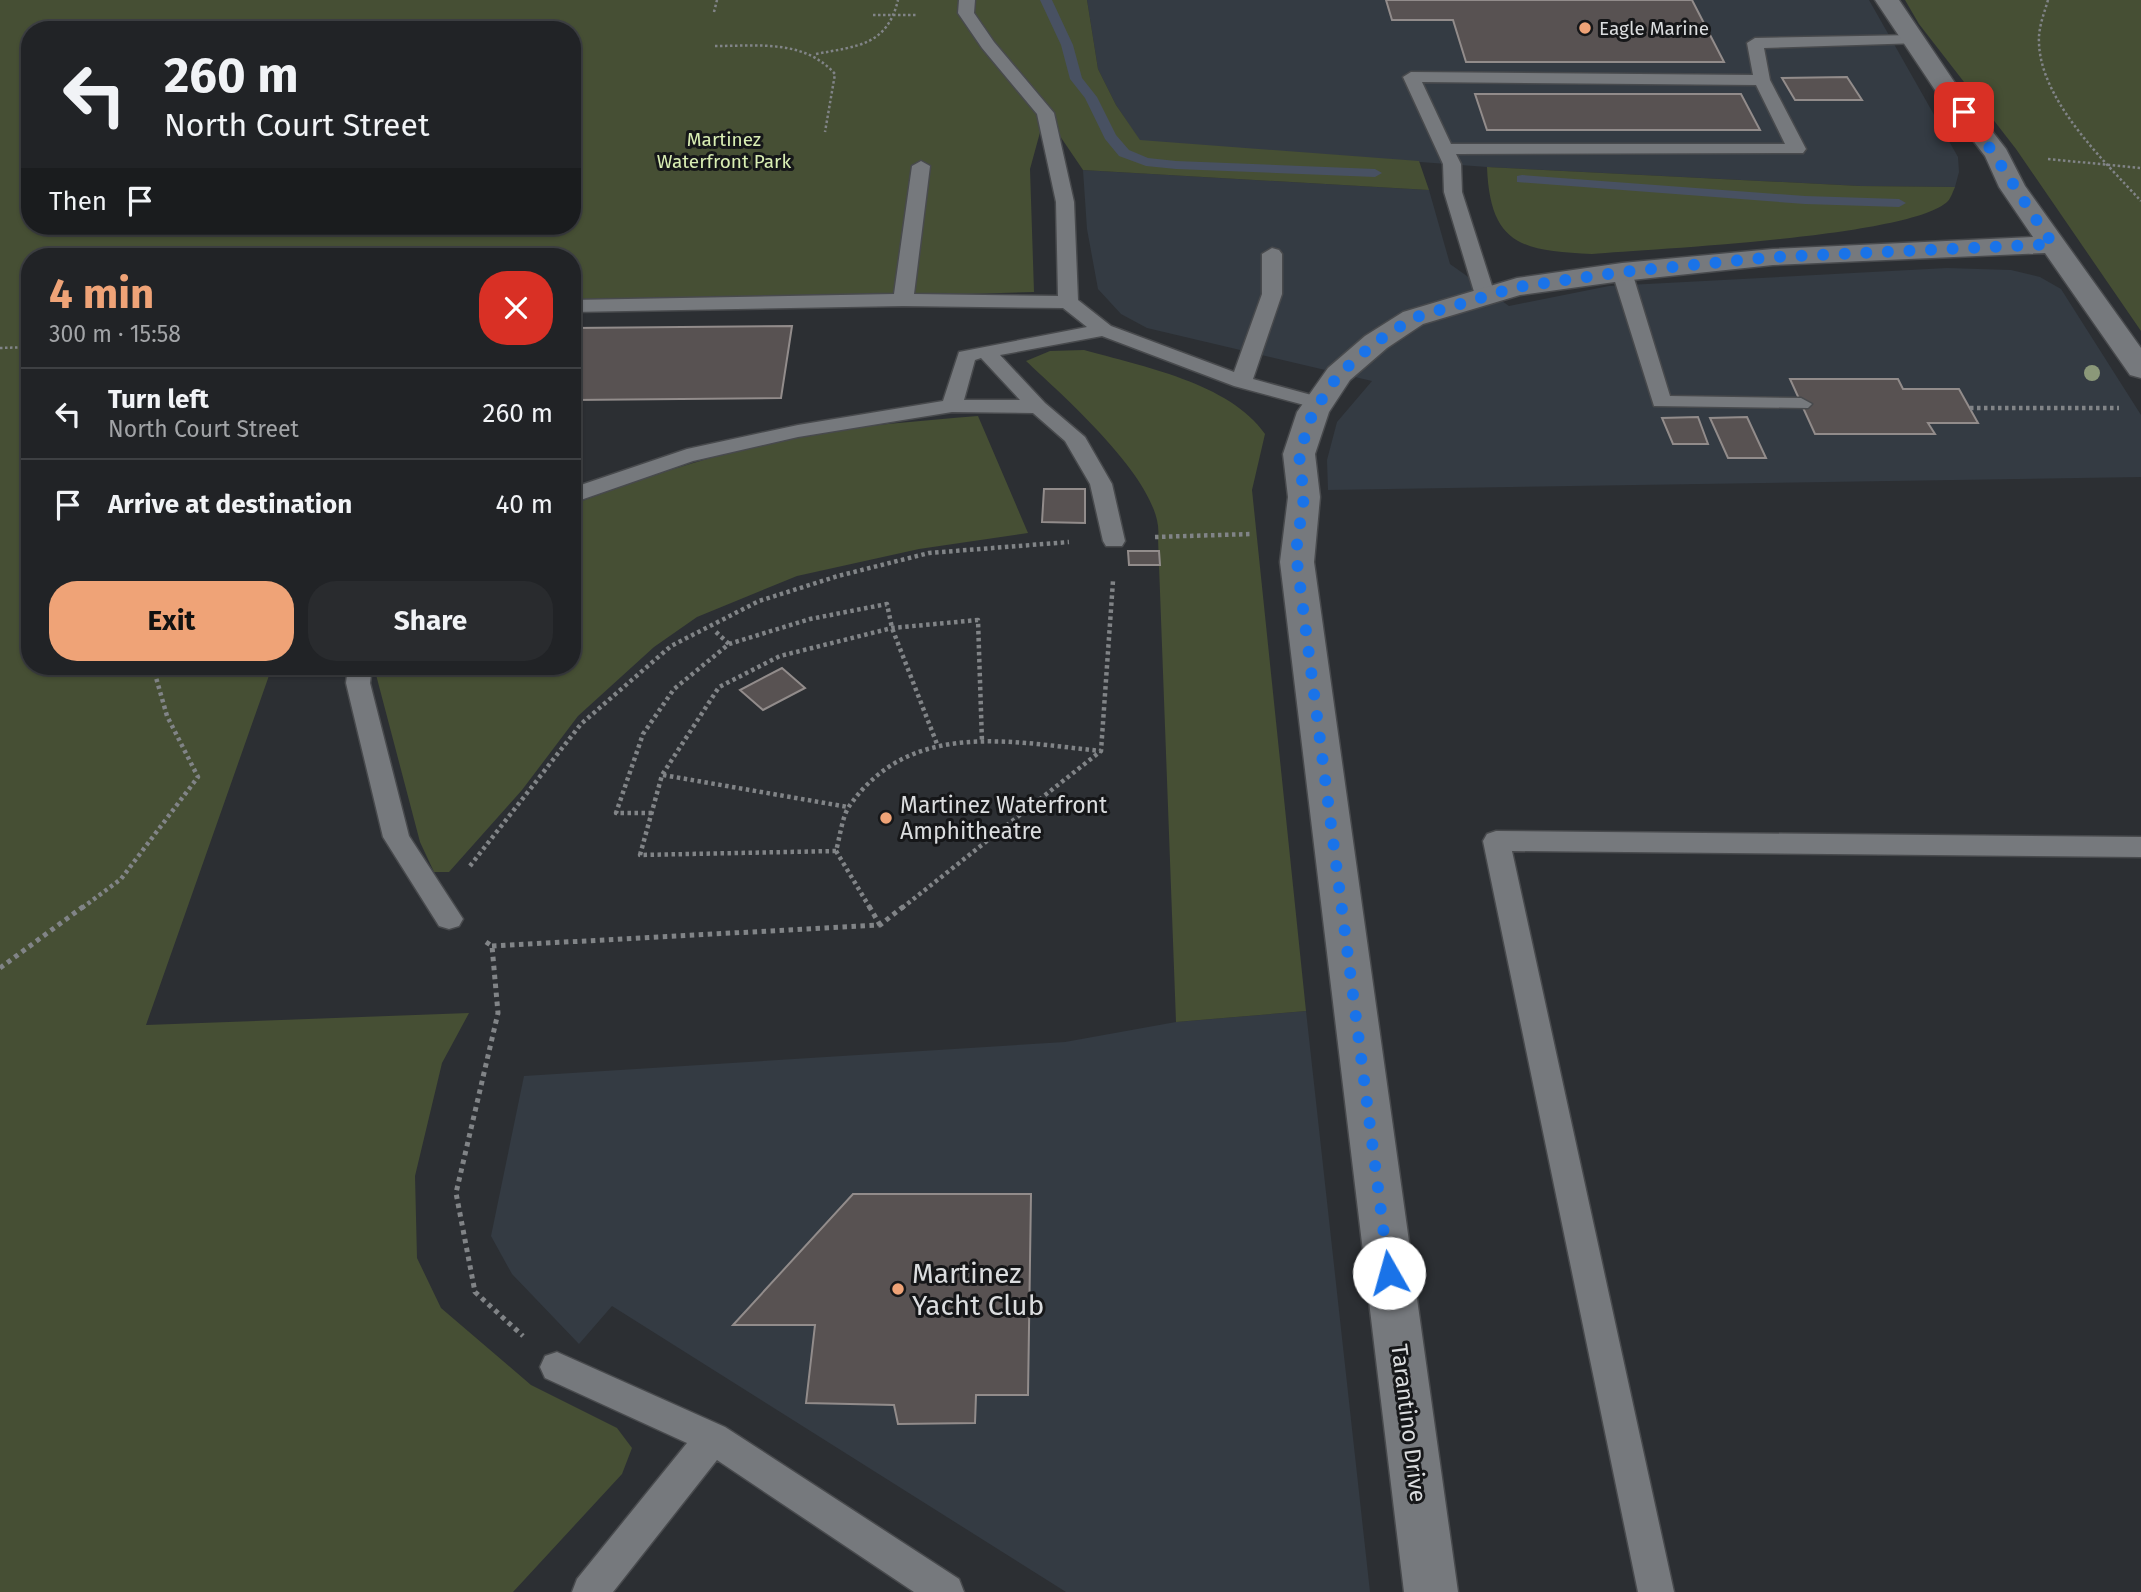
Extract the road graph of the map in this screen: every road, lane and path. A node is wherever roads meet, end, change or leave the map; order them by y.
1 (717, 0) edge
2 (898, 0) edge
3 (967, 0) edge
4 (1887, 0) edge
5 (2048, 0) edge
6 (714, 12) dead end
7 (873, 15) dead end
8 (896, 15) junction
9 (916, 15) dead end
10 (1914, 40) junction
11 (715, 46) dead end
12 (816, 54) junction
13 (1762, 80) junction
14 (825, 132) dead end
15 (1446, 149) junction
16 (2045, 159) dead end
17 (2107, 164) junction
18 (921, 166) dead end
19 (2141, 169) edge
20 (2141, 201) edge
21 (2053, 244) junction
22 (1272, 254) dead end
23 (1622, 272) junction
24 (1485, 295) junction
25 (903, 300) junction
26 (1068, 302) junction
27 (581, 306) edge
28 (1104, 330) junction
29 (21, 347) edge
30 (0, 348) edge
31 (985, 351) junction
32 (2141, 369) edge
33 (1241, 382) junction
34 (1319, 403) junction
35 (1801, 404) dead end
36 (952, 406) junction
37 (1038, 407) junction
38 (1969, 408) dead end
39 (2128, 408) dead end
40 (581, 493) edge
41 (1298, 535) junction
42 (1114, 541) junction
43 (892, 628) junction
44 (716, 632) dead end
45 (729, 645) junction
46 (155, 675) edge
47 (359, 675) edge
48 (982, 742) junction
49 (937, 744) junction
50 (1101, 751) junction
51 (662, 775) junction
52 (848, 807) junction
53 (652, 813) junction
54 (2141, 847) edge
55 (836, 851) junction
56 (449, 919) junction
57 (880, 925) junction
58 (492, 946) junction
59 (0, 968) edge
60 (557, 1367) joint
61 (713, 1438) junction
62 (590, 1592) edge
63 (946, 1592) edge
64 (1431, 1592) edge
65 (1656, 1592) edge

1 - 6 path
2 - 8 path
3 - 26 lane
4 - 10 street
5 - 17 path
7 - 8 path
8 - 9 path
8 - 12 path
10 - 13 lane
10 - 21 street
11 - 12 path
12 - 14 path
13 - 15 lane
13 - 15 lane
15 - 24 lane
16 - 17 path
17 - 19 path
17 - 20 path
18 - 25 lane
21 - 23 street, Tarantino Drive
21 - 32 street
22 - 33 lane
23 - 24 street, Tarantino Drive
23 - 35 lane
24 - 34 street, Tarantino Drive
25 - 26 lane
25 - 27 lane
26 - 28 lane
28 - 31 lane
28 - 33 lane
29 - 30 path
31 - 36 lane
31 - 37 lane
33 - 34 lane
34 - 41 street, Tarantino Drive
36 - 37 lane
36 - 40 lane
37 - 42 lane
38 - 39 path
41 - 42 path
41 - 64 street, Tarantino Drive
42 - 50 path
42 - 56 path
43 - 45 path
43 - 48 path
43 - 49 path
43 - 51 path
44 - 45 path
45 - 53 path
46 - 59 path
47 - 56 lane
48 - 49 path
48 - 50 path
49 - 52 path
50 - 57 path
51 - 52 path
51 - 53 path
52 - 55 path
53 - 55 path
54 - 65 lane
55 - 57 path
56 - 58 path
57 - 58 path
58 - 60 path
60 - 61 lane
61 - 62 lane
61 - 63 lane

